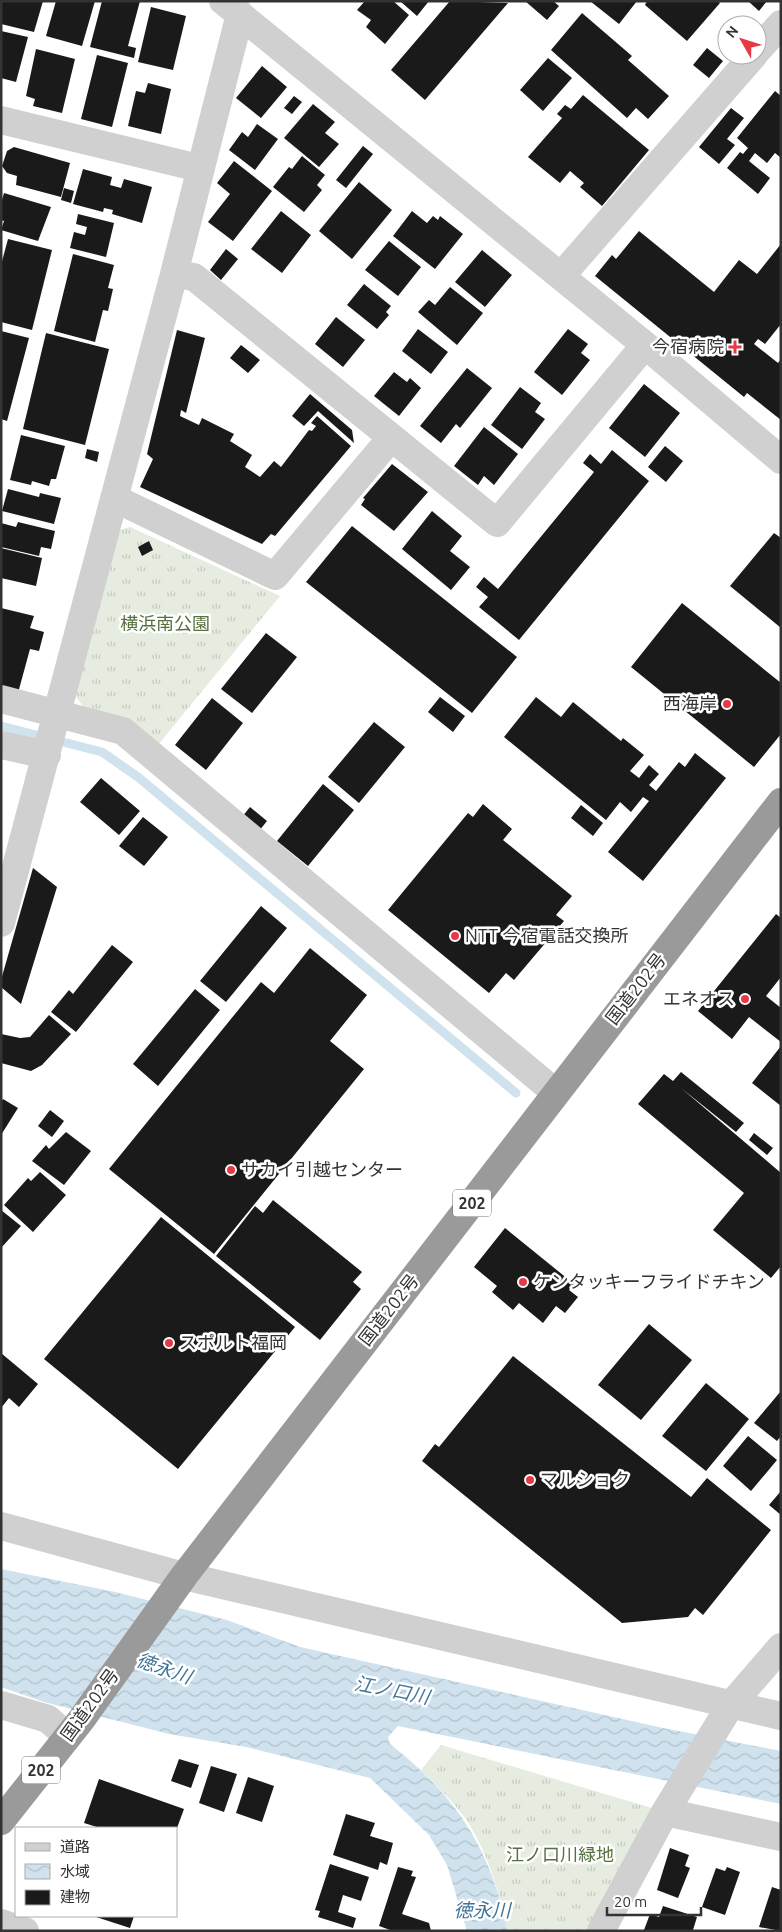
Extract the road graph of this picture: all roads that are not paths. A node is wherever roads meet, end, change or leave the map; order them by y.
1 (231, 6) edge
2 (781, 24) edge
3 (767, 40) edge
4 (745, 65) edge
5 (1, 120) edge
6 (199, 168) junction
7 (174, 274) junction
8 (561, 276) junction
9 (645, 345) junction
10 (391, 438) junction
11 (781, 460) edge
12 (114, 498) junction
13 (1, 699) edge
14 (58, 714) junction
15 (1, 745) edge
16 (47, 755) junction
17 (781, 802) edge
18 (1, 923) edge
19 (556, 1093) junction
20 (1, 1526) edge
21 (184, 1576) junction
22 (781, 1647) edge
23 (1, 1705) edge
24 (730, 1706) junction
25 (781, 1716) edge
26 (74, 1728) junction
27 (665, 1812) junction
28 (1, 1821) edge
29 (781, 1838) edge
30 (1, 1923) edge
31 (25, 1931) edge
32 (601, 1931) edge

1 - 6 street
1 - 8 street
2 - 3 street
4 - 8 street
5 - 6 street
6 - 7 street
7 - 10 street
7 - 12 street
8 - 9 street
9 - 10 street
9 - 11 street
10 - 12 street
12 - 14 street
13 - 14 street
14 - 16 street
14 - 19 street
15 - 16 street
16 - 18 street
17 - 19 highway, 国道202号 / 202
19 - 21 highway, 国道202号 / 202
20 - 21 street
21 - 24 street
21 - 26 highway, 国道202号 / 202
22 - 24 street
23 - 26 street
24 - 25 street
24 - 27 street
26 - 28 highway, 国道202号 / 202
27 - 29 street
27 - 32 street
30 - 31 street

